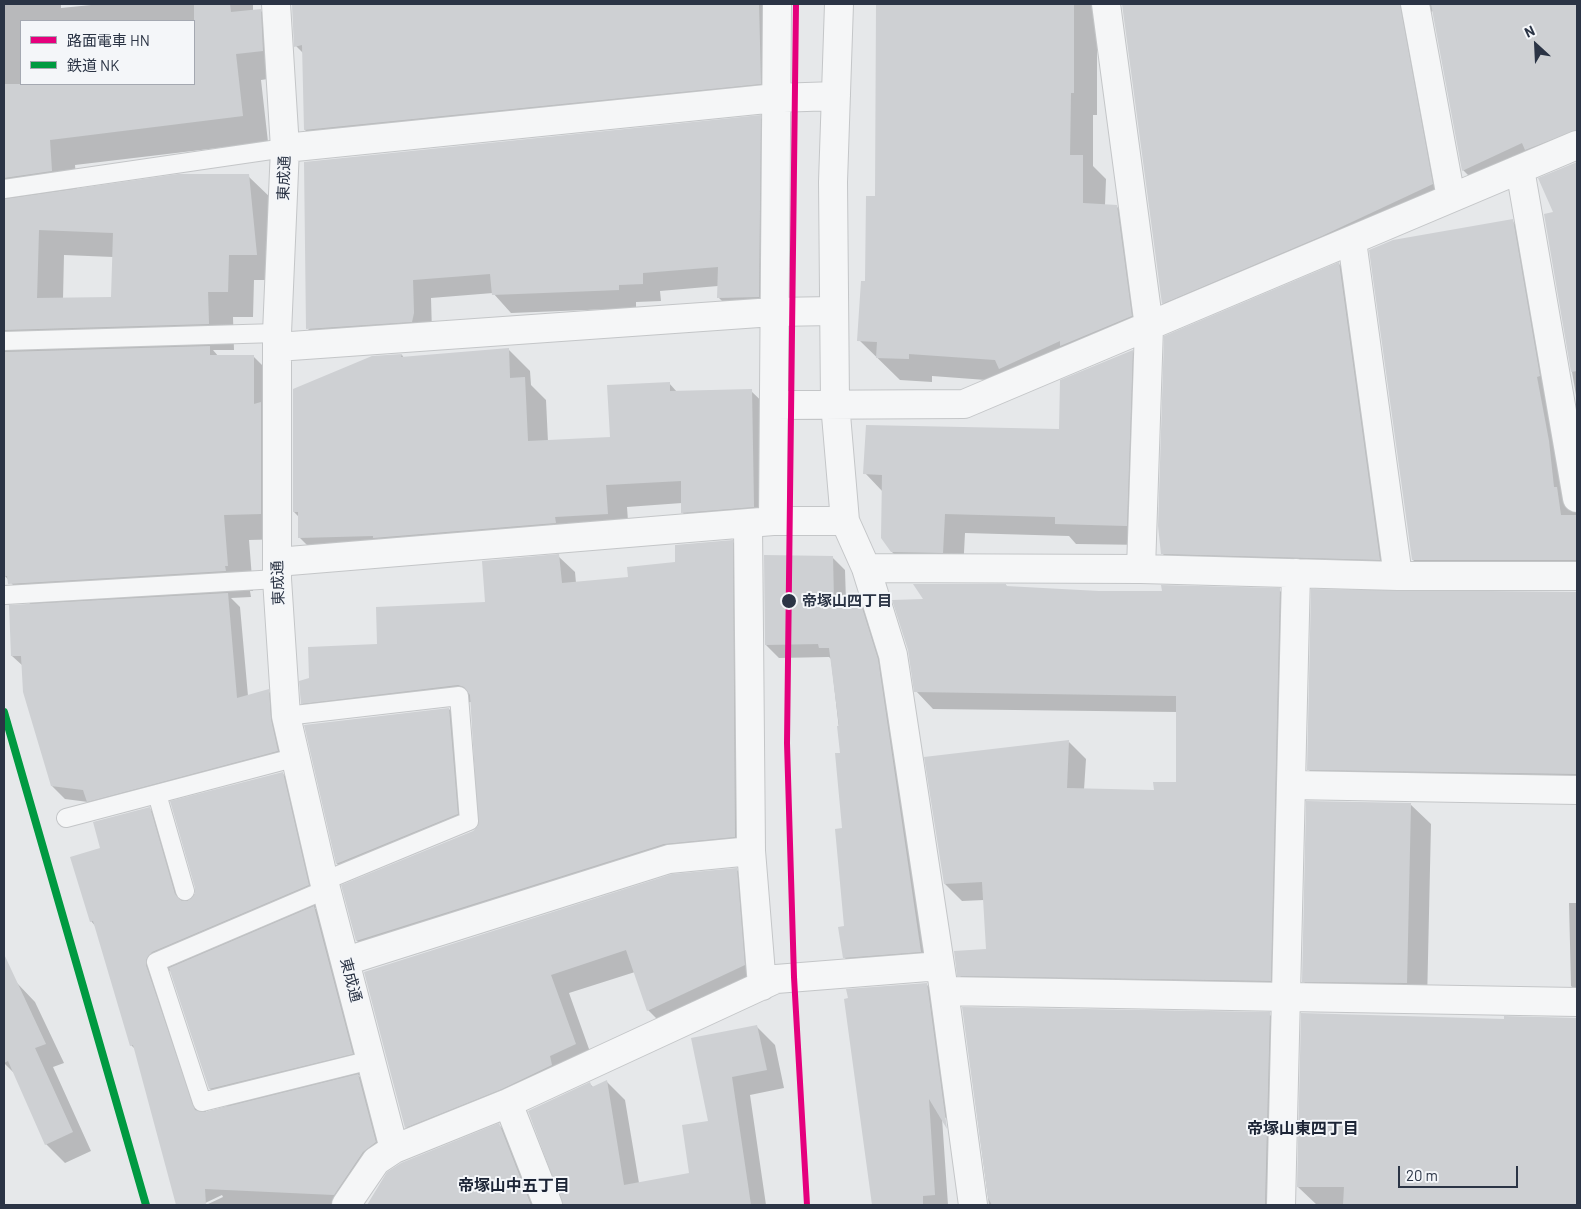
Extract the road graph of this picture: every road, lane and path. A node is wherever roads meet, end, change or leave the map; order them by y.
1 (276, 4) edge
2 (777, 4) edge
3 (839, 4) edge
4 (1106, 4) edge
5 (1415, 4) edge
6 (836, 96) junction
7 (776, 98) junction
8 (1577, 145) edge
9 (285, 148) junction
10 (1520, 169) junction
11 (4, 189) edge
12 (1451, 198) junction
13 (1352, 241) junction
14 (834, 311) junction
15 (773, 312) junction
16 (1149, 328) junction
17 (277, 340) junction
18 (4, 341) edge
19 (835, 404) junction
20 (774, 406) junction
21 (1577, 498) edge
22 (845, 521) junction
23 (760, 523) junction
24 (866, 568) junction
25 (1141, 568) junction
26 (277, 570) junction
27 (1296, 573) junction
28 (1398, 576) junction
29 (1577, 576) edge
30 (5, 595) dead end
31 (286, 716) junction
32 (297, 757) junction
33 (1292, 785) junction
34 (1577, 790) edge
35 (157, 794) junction
36 (66, 818) dead end
37 (751, 851) junction
38 (325, 885) junction
39 (185, 891) dead end
40 (346, 961) junction
41 (942, 978) junction
42 (762, 986) junction
43 (1286, 997) junction
44 (1577, 1002) edge
45 (371, 1060) junction
46 (508, 1103) junction
47 (394, 1149) junction
48 (346, 1205) edge
49 (548, 1205) edge
50 (973, 1205) edge
51 (1281, 1205) edge

1 - 9 street, 東成通
2 - 7 street
3 - 6 street
4 - 16 street
5 - 12 street
6 - 7 street
6 - 14 street
7 - 9 street
7 - 15 street
8 - 10 street
9 - 11 lane
9 - 17 street, 東成通
10 - 12 street
10 - 21 street
12 - 13 street
13 - 16 street
13 - 28 street
14 - 15 street
14 - 19 street
15 - 17 street
15 - 20 street
16 - 19 street
16 - 25 street
17 - 18 lane
17 - 26 street, 東成通
19 - 20 street
19 - 22 street
20 - 23 street
22 - 23 street
22 - 24 street
23 - 26 street
23 - 37 street
24 - 25 street
24 - 41 street
25 - 27 street
26 - 30 lane
26 - 31 street, 東成通
27 - 28 street
27 - 33 street
28 - 29 street
31 - 32 street, 東成通
31 - 38 lane
32 - 35 lane
32 - 38 street, 東成通
33 - 34 street
33 - 43 street
35 - 36 lane
35 - 39 lane
37 - 40 street
37 - 42 street
38 - 40 street, 東成通
38 - 45 lane
40 - 45 street, 東成通
41 - 42 street
41 - 43 street
41 - 50 street
42 - 46 street
43 - 44 street
43 - 51 street
45 - 47 street, 東成通
46 - 47 street
46 - 49 street
47 - 48 street

